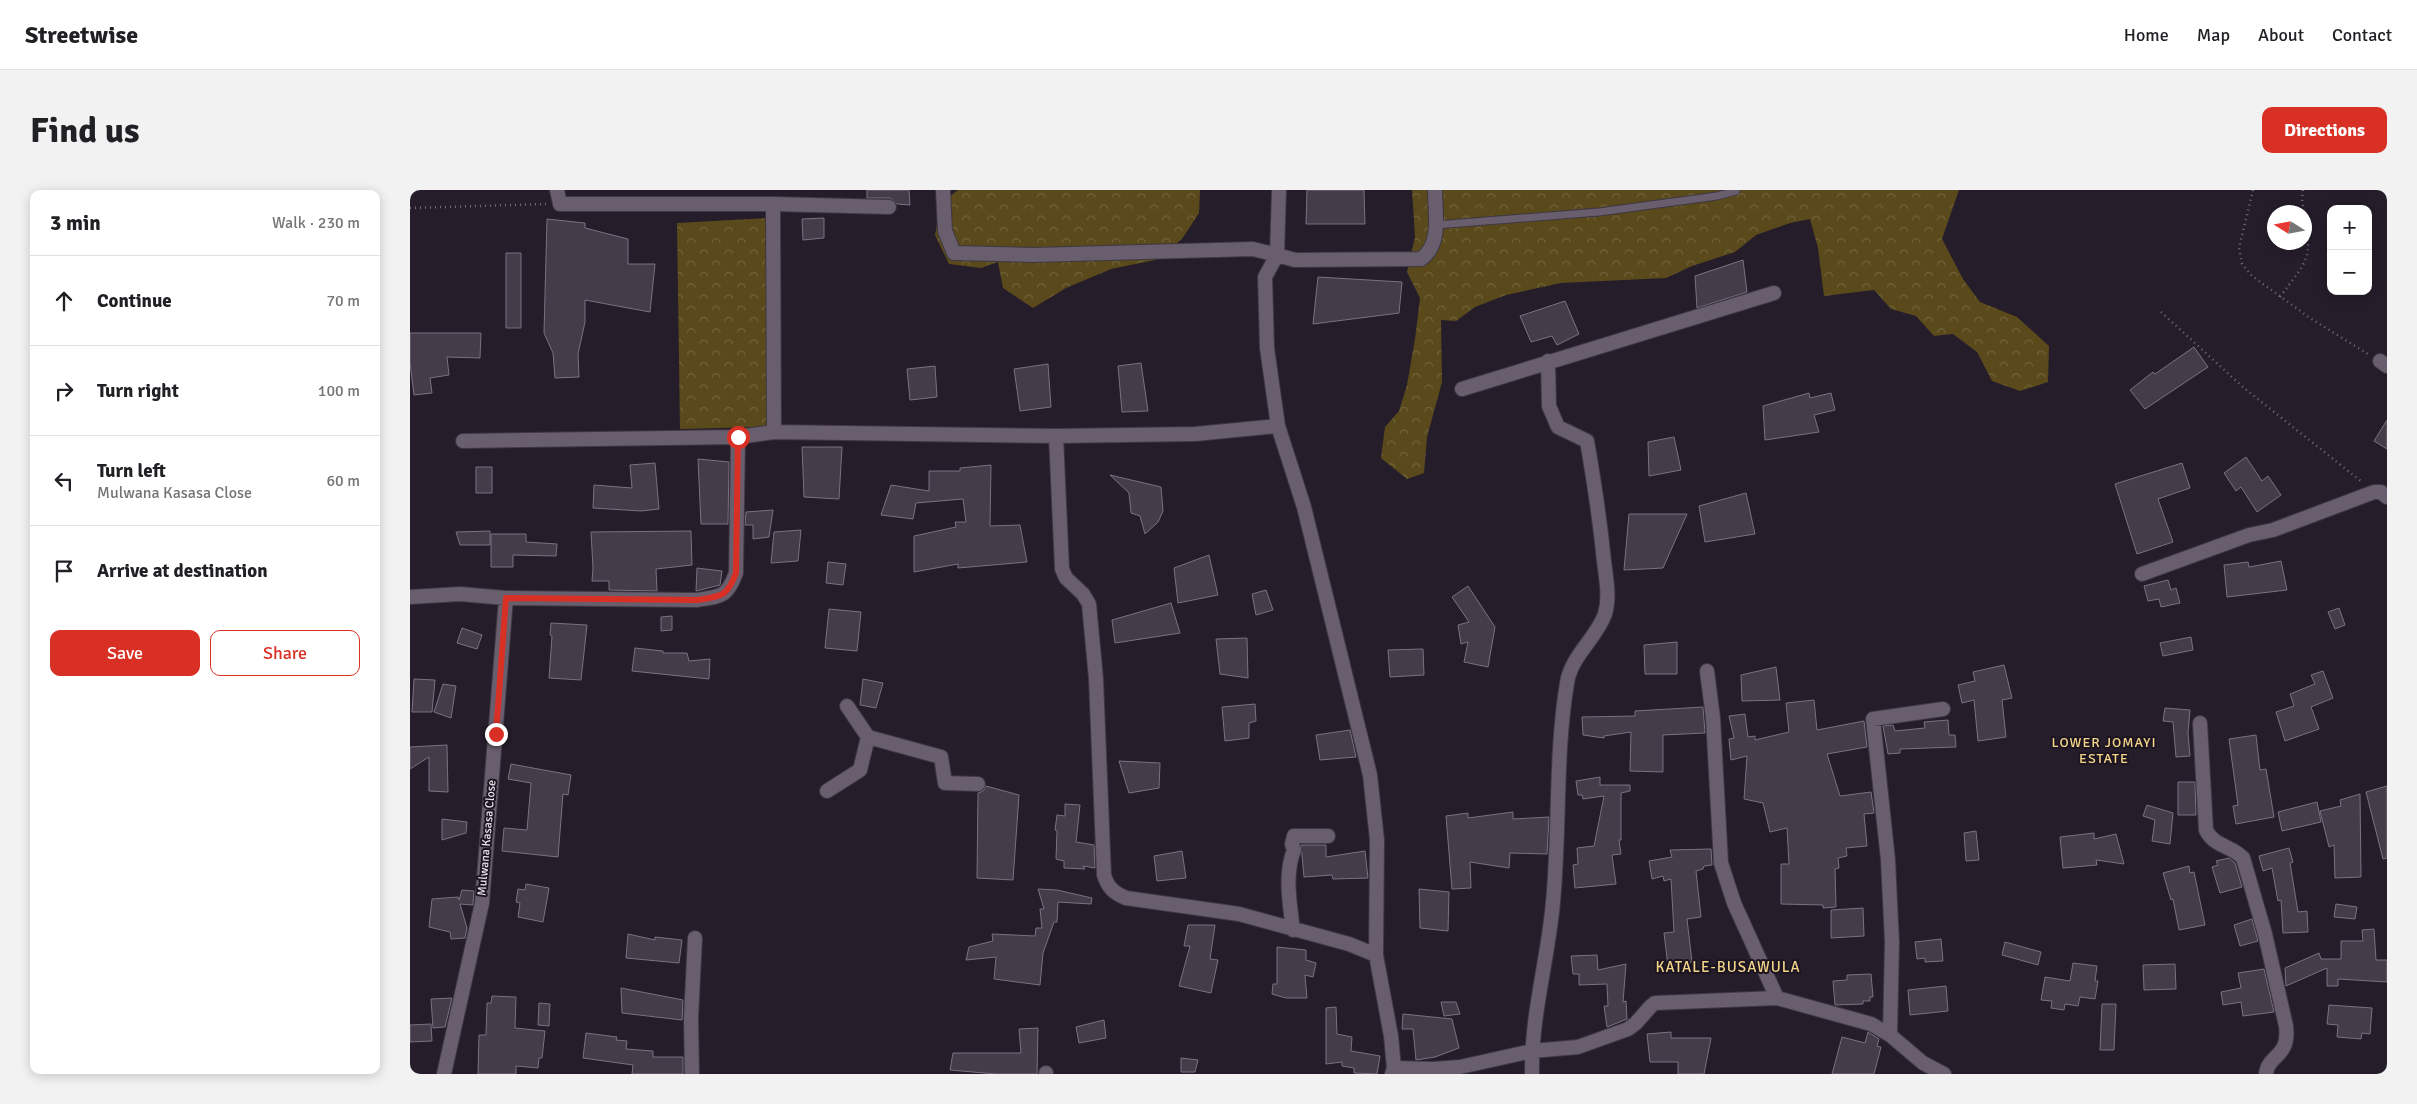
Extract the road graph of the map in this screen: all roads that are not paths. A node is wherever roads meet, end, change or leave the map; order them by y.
1 (943, 190) edge
2 (1280, 190) edge
3 (1435, 190) edge
4 (1736, 191) edge
5 (559, 197) edge
6 (773, 204) junction
7 (889, 207) dead end
8 (1435, 225) junction
9 (1277, 255) junction
10 (1774, 293) dead end
11 (1548, 361) junction
12 (1462, 389) dead end
13 (1278, 426) junction
14 (774, 432) junction
15 (1056, 436) junction
16 (738, 437) junction
17 (463, 441) dead end
18 (2381, 494) edge
19 (2142, 574) dead end
20 (410, 598) edge
21 (506, 598) junction
22 (1707, 671) dead end
23 (847, 706) dead end
24 (1943, 709) dead end
25 (2200, 723) dead end
26 (868, 737) junction
27 (978, 784) dead end
28 (827, 790) dead end
29 (1328, 836) dead end
30 (1293, 930) junction
31 (695, 938) dead end
32 (1376, 955) junction
33 (1777, 998) junction
34 (1890, 1035) junction
35 (1532, 1051) junction
36 (1393, 1071) edge
37 (444, 1074) edge
38 (692, 1074) edge
39 (1532, 1074) edge
40 (1944, 1074) edge
41 (2266, 1074) edge

1 - 9 street
2 - 9 street
3 - 8 street
4 - 8 lane
5 - 6 street
6 - 7 street
6 - 14 street
8 - 9 street
9 - 13 street
10 - 11 street
11 - 12 street
11 - 35 street
13 - 15 street
13 - 32 street
14 - 15 street
14 - 16 street
15 - 30 street
16 - 17 street
16 - 21 street
18 - 19 street
20 - 21 street
21 - 37 street, Mulwana Kasasa Close
22 - 33 street
23 - 26 street
24 - 34 street
25 - 41 street
26 - 27 street
26 - 28 street
29 - 30 street
30 - 32 street
31 - 38 street
32 - 36 street
33 - 34 street
33 - 35 street
34 - 40 street
35 - 36 street
35 - 39 street

